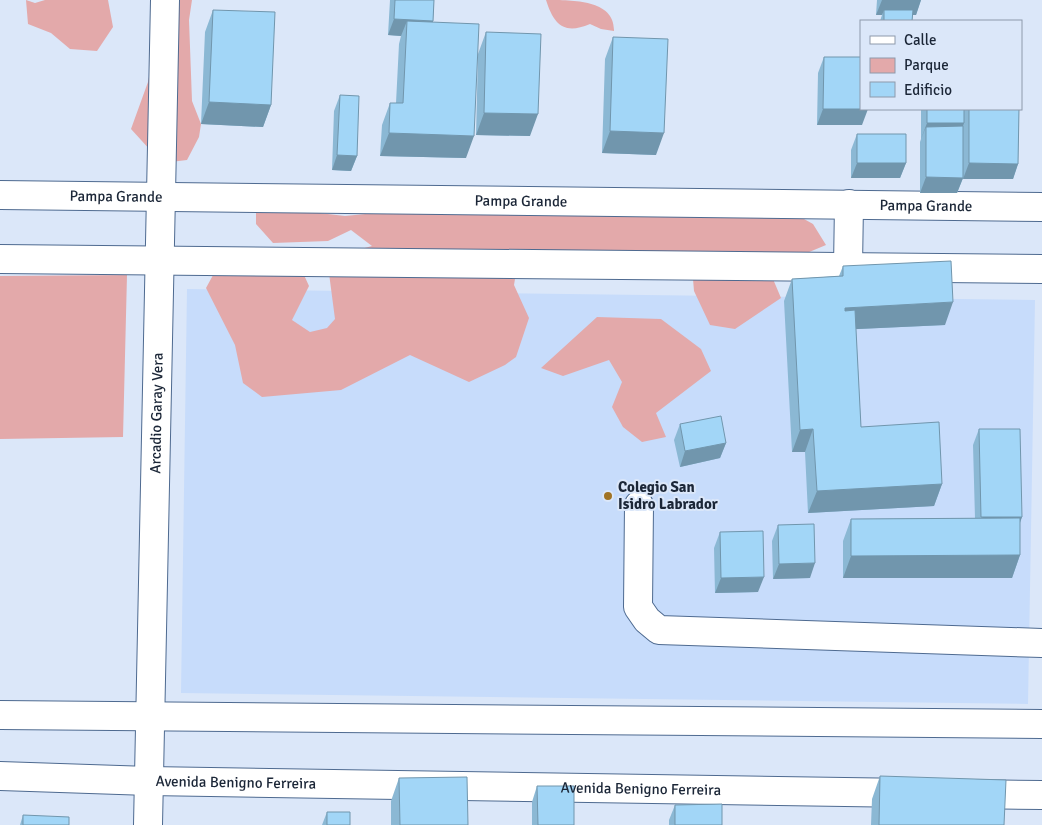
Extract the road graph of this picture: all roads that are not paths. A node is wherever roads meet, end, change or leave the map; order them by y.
1 (165, 0) edge
2 (0, 195) edge
3 (161, 195) junction
4 (849, 204) junction
5 (1042, 207) edge
6 (0, 260) edge
7 (160, 261) junction
8 (848, 267) junction
9 (1042, 269) edge
10 (639, 505) dead end
11 (1042, 642) edge
12 (0, 715) edge
13 (150, 716) junction
14 (1042, 724) edge
15 (0, 776) edge
16 (149, 781) junction
17 (1042, 795) edge
18 (148, 825) edge

1 - 3 street, Arcadio Garay Vera
2 - 3 street, Pampa Grande
3 - 4 street, Pampa Grande
3 - 7 street, Arcadio Garay Vera
4 - 5 street, Pampa Grande
4 - 8 street
6 - 7 street
7 - 8 street
7 - 13 street, Arcadio Garay Vera
8 - 9 street
10 - 11 street
12 - 13 street
13 - 14 street
13 - 16 street, Arcadio Garay Vera
15 - 16 street, Avenida Benigno Ferreira
16 - 17 street, Avenida Benigno Ferreira
16 - 18 street, Arcadio Garay Vera

